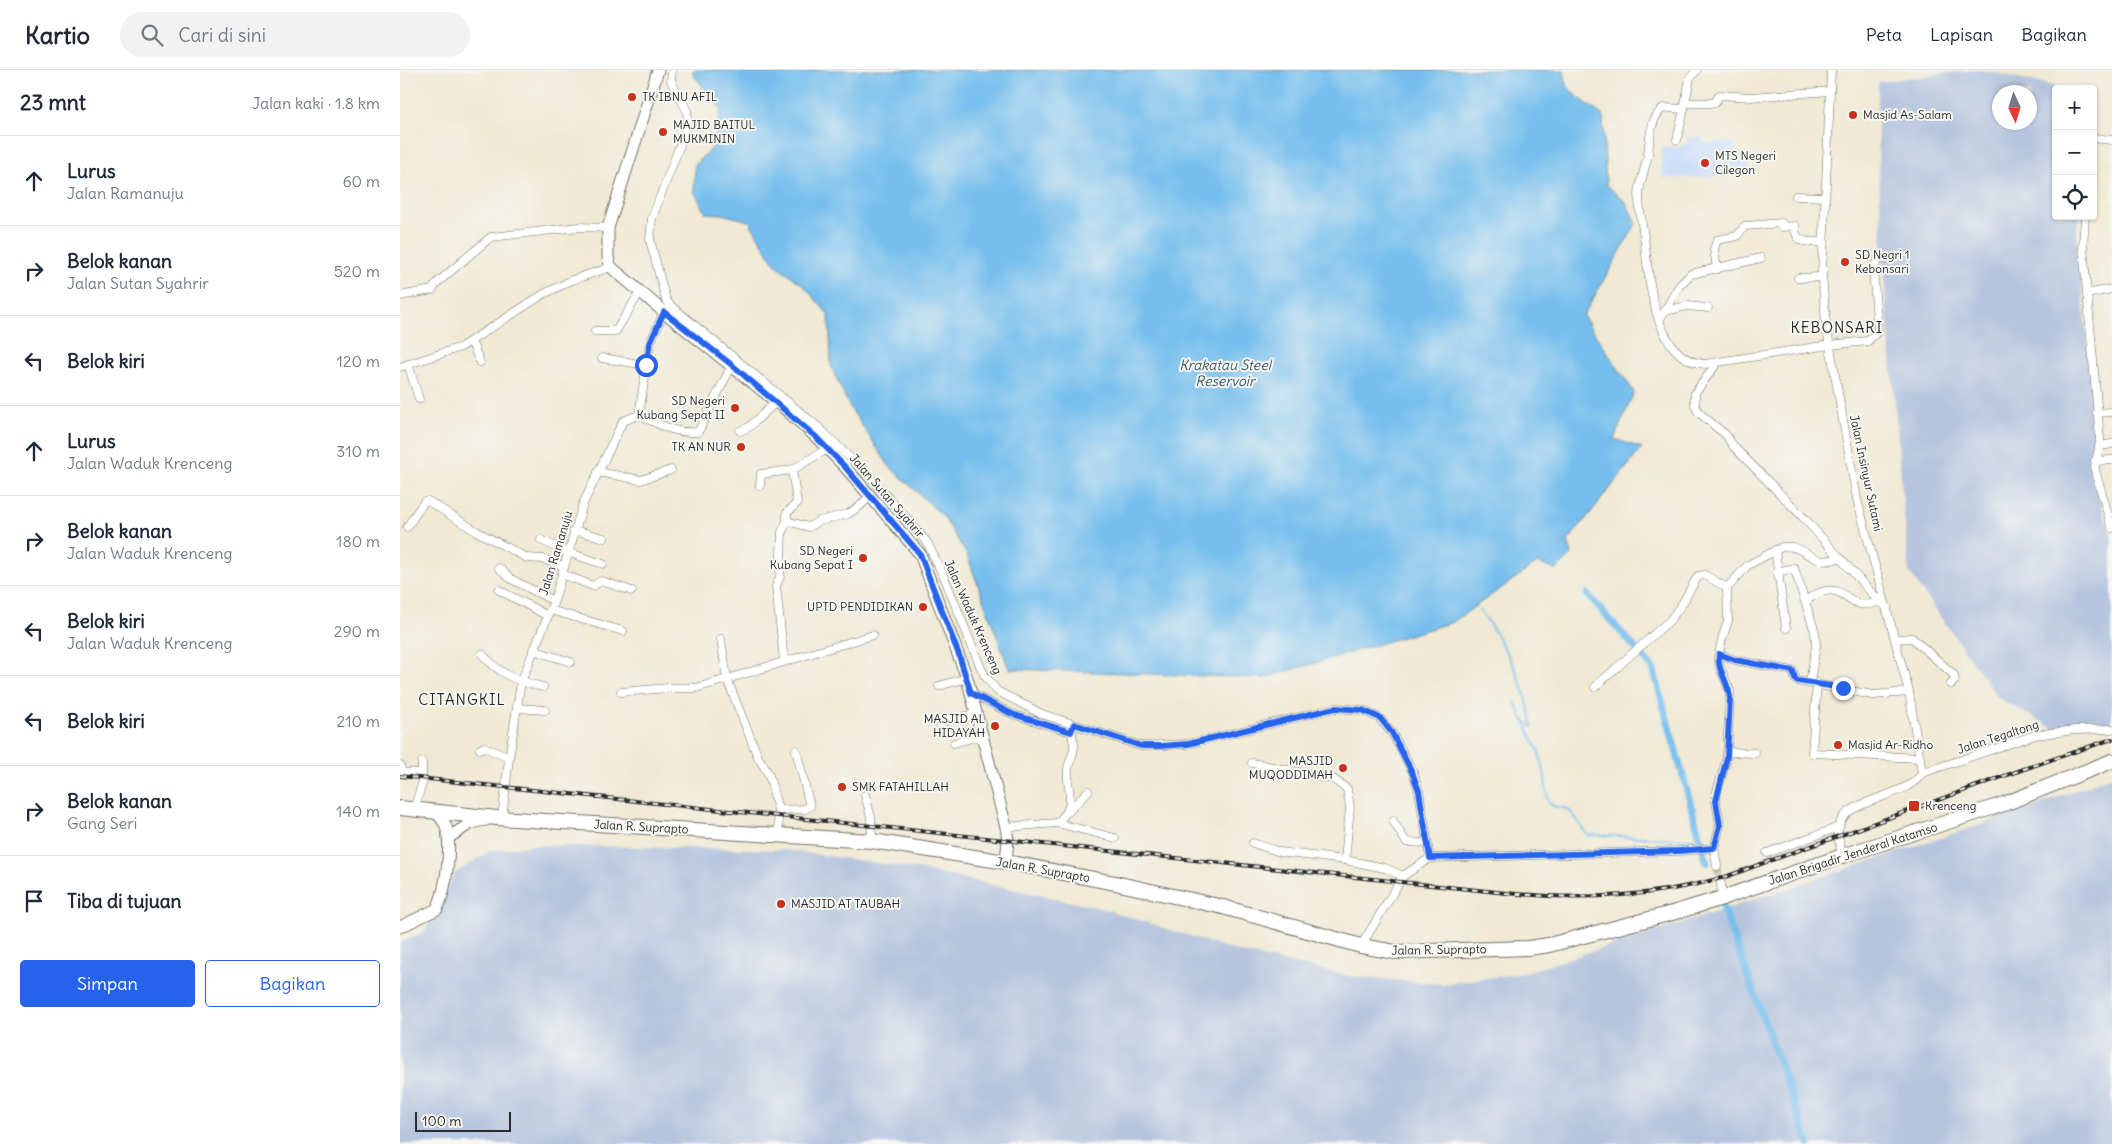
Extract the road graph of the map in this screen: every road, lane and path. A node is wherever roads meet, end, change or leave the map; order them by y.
1 (658, 70) edge
2 (672, 70) edge
3 (1697, 70) edge
4 (1831, 70) edge
5 (1830, 91) junction
6 (1685, 106) junction
7 (2097, 138) edge
8 (1678, 140) dead end
9 (2112, 140) edge
10 (1796, 196) dead end
11 (1825, 197) junction
12 (2084, 220) edge
13 (608, 228) junction
14 (1824, 242) junction
15 (1761, 258) dead end
16 (1884, 259) dead end
17 (611, 267) junction
18 (1717, 269) junction
19 (1822, 277) junction
20 (1798, 278) dead end
21 (2112, 289) edge
22 (640, 292) junction
23 (2086, 294) junction
24 (400, 296) edge
25 (1708, 308) dead end
26 (1665, 311) junction
27 (664, 312) junction
28 (1660, 319) junction
29 (596, 331) dead end
30 (471, 341) junction
31 (1829, 345) junction
32 (602, 358) dead end
33 (480, 362) dead end
34 (1717, 363) junction
35 (408, 364) junction
36 (646, 365) junction
37 (732, 365) junction
38 (400, 367) edge
39 (418, 399) dead end
40 (776, 402) junction
41 (2112, 412) edge
42 (2098, 413) junction
43 (639, 415) junction
44 (740, 431) dead end
45 (2112, 444) edge
46 (2100, 446) junction
47 (827, 449) junction
48 (2095, 460) junction
49 (2112, 460) edge
50 (671, 470) dead end
51 (792, 470) junction
52 (598, 472) junction
53 (760, 486) dead end
54 (870, 496) junction
55 (787, 521) junction
56 (407, 527) dead end
57 (2112, 528) edge
58 (574, 530) junction
59 (604, 538) dead end
60 (541, 540) dead end
61 (1775, 550) junction
62 (567, 552) junction
63 (1839, 557) junction
64 (603, 564) dead end
65 (499, 568) dead end
66 (562, 570) junction
67 (1777, 572) junction
68 (1727, 588) junction
69 (499, 590) dead end
70 (632, 591) dead end
71 (554, 601) junction
72 (1879, 601) junction
73 (1804, 602) junction
74 (1888, 607) junction
75 (549, 613) junction
76 (1786, 628) dead end
77 (623, 631) dead end
78 (873, 635) dead end
79 (1896, 638) junction
80 (721, 639) dead end
81 (533, 650) junction
82 (482, 654) dead end
83 (1719, 654) junction
84 (570, 662) dead end
85 (784, 662) junction
86 (967, 678) junction
87 (727, 679) junction
88 (521, 682) junction
89 (1814, 683) junction
90 (1951, 684) dead end
91 (939, 686) dead end
92 (542, 687) dead end
93 (1595, 687) dead end
94 (621, 692) dead end
95 (1909, 692) junction
96 (971, 693) junction
97 (518, 708) junction
98 (545, 710) dead end
99 (976, 714) junction
100 (941, 726) dead end
101 (1072, 728) junction
102 (2112, 729) edge
103 (982, 735) junction
104 (954, 743) dead end
105 (480, 749) dead end
106 (796, 750) dead end
107 (1728, 752) junction
108 (1755, 753) dead end
109 (509, 758) junction
110 (1920, 758) junction
111 (2112, 761) edge
112 (422, 762) dead end
113 (1252, 763) dead end
114 (400, 765) edge
115 (421, 773) junction
116 (1922, 773) junction
117 (1088, 791) dead end
118 (865, 795) dead end
119 (407, 808) edge
120 (778, 810) junction
121 (436, 812) junction
122 (1067, 813) junction
123 (499, 818) junction
124 (1393, 821) dead end
125 (1056, 823) junction
126 (1006, 827) junction
127 (1839, 827) junction
128 (779, 835) junction
129 (448, 838) junction
130 (1115, 838) dead end
131 (872, 841) junction
132 (1253, 843) dead end
133 (1427, 843) junction
134 (1710, 848) junction
135 (1767, 853) dead end
136 (1842, 856) junction
137 (1430, 858) junction
138 (1345, 860) junction
139 (1006, 862) junction
140 (1717, 866) tunnel mouth
141 (1403, 876) junction
142 (1676, 912) joint
143 (400, 927) edge
144 (1361, 946) junction

1 - 13 street
2 - 101 street, Jalan Waduk Krenceng
3 - 6 street
4 - 5 street, Jalan Insinyur Sutami
5 - 6 street
5 - 11 street, Jalan Insinyur Sutami
6 - 8 street
6 - 28 street
7 - 9 street
10 - 11 street
11 - 14 street, Jalan Insinyur Sutami
12 - 23 street
13 - 17 street
13 - 24 street
14 - 18 street
14 - 19 street, Jalan Insinyur Sutami
15 - 18 street
16 - 31 street
17 - 22 street, Jalan Sutan Syahrir
17 - 30 street
18 - 26 street
19 - 20 street
19 - 31 street, Jalan Insinyur Sutami
21 - 23 street
22 - 27 street, Jalan Sutan Syahrir
22 - 29 street
23 - 42 street
25 - 26 street
26 - 28 street
27 - 36 street
27 - 37 street, Jalan Sutan Syahrir
28 - 34 street
30 - 33 street
30 - 35 street
31 - 34 street
31 - 74 street, Jalan Insinyur Sutami
32 - 36 street
34 - 63 street
35 - 38 street
35 - 39 street
36 - 43 street
37 - 40 street, Jalan Sutan Syahrir
37 - 43 street
40 - 44 street
40 - 47 street, Jalan Sutan Syahrir
41 - 42 street
42 - 46 street
43 - 52 street, Jalan Ramanuju
45 - 46 street
46 - 48 street
47 - 51 street
47 - 54 street, Jalan Sutan Syahrir
48 - 49 street
48 - 57 street
50 - 52 street
51 - 53 street
51 - 55 street
52 - 58 street, Jalan Ramanuju
54 - 55 street
54 - 86 street, Jalan Sutan Syahrir
55 - 85 street
56 - 66 street
58 - 59 street
58 - 62 street, Jalan Ramanuju
60 - 62 street
61 - 63 street
61 - 67 street
61 - 68 street
62 - 64 street
62 - 66 street, Jalan Ramanuju
63 - 72 street
65 - 71 street
66 - 70 street
66 - 71 street, Jalan Ramanuju
67 - 73 street
67 - 76 street
68 - 83 street
68 - 93 street
69 - 75 street
71 - 75 street, Jalan Ramanuju
72 - 73 street
72 - 74 street
73 - 89 street
74 - 79 street, Jalan Insinyur Sutami
75 - 77 street
75 - 81 street, Jalan Ramanuju
78 - 85 street
79 - 90 street
79 - 95 street, Jalan Insinyur Sutami
80 - 87 street
81 - 84 street
81 - 88 street, Jalan Ramanuju
82 - 88 street
83 - 89 street
83 - 107 street
85 - 87 street
86 - 91 street
86 - 96 street, Jalan Sutan Syahrir
87 - 94 street
87 - 120 street
88 - 92 street
88 - 97 street, Jalan Ramanuju
89 - 95 street
89 - 110 street
95 - 110 street, Jalan Insinyur Sutami
96 - 99 street, Jalan Sutan Syahrir
96 - 101 street
97 - 98 street
97 - 109 street, Jalan Ramanuju
99 - 100 street
99 - 103 street, Jalan Sutan Syahrir
101 - 122 street
101 - 133 street, Jalan Waduk Krenceng
102 - 116 street, Jalan Tegaltong
103 - 104 street
103 - 126 street, Jalan Sutan Syahrir
105 - 109 street
106 - 120 street
107 - 108 street
107 - 134 street
109 - 123 street, Jalan Ramanuju
110 - 116 street, Jalan Insinyur Sutami
111 - 136 highway, Jalan Brigadir Jenderal Katamso
112 - 115 street
113 - 138 street
114 - 115 street
115 - 119 street
116 - 127 street
117 - 122 street
118 - 131 street
119 - 121 highway, Jalan R. Suprapto
120 - 128 street
121 - 123 highway, Jalan R. Suprapto
121 - 129 street
122 - 125 street
123 - 128 highway, Jalan R. Suprapto
123 - 129 street
124 - 133 street
125 - 126 street
125 - 130 street
126 - 139 street, Jalan Sutan Syahrir
127 - 135 street
127 - 136 street
128 - 131 highway, Jalan R. Suprapto
129 - 143 street
131 - 139 highway, Jalan R. Suprapto
132 - 138 street
133 - 137 street, Jalan Waduk Krenceng
134 - 137 street
134 - 140 street
136 - 142 highway, Jalan Brigadir Jenderal Katamso
137 - 141 street
138 - 141 street
139 - 144 highway, Jalan R. Suprapto
141 - 144 street
142 - 144 highway, Jalan R. Suprapto

